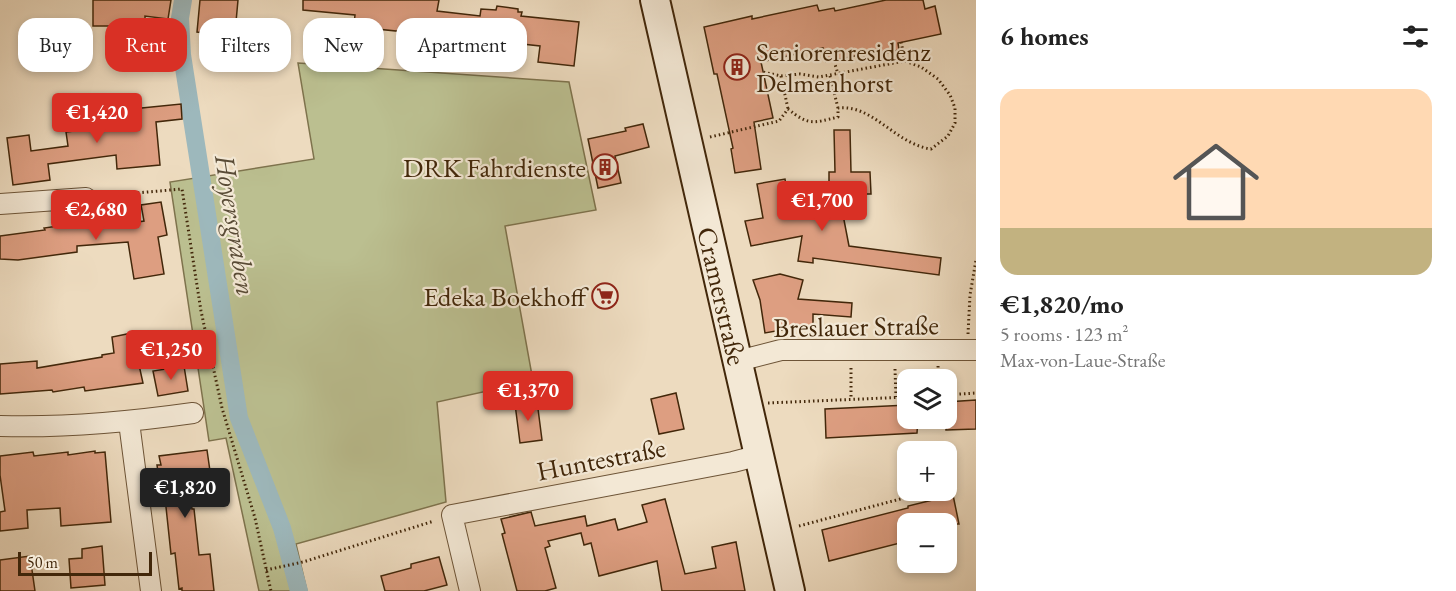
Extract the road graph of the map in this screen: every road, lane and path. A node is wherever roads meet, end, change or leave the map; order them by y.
1 (656, 0) edge
2 (901, 42) dead end
3 (834, 60) dead end
4 (905, 61) junction
5 (764, 72) dead end
6 (838, 74) junction
7 (781, 76) junction
8 (830, 76) junction
9 (838, 108) junction
10 (788, 109) junction
11 (688, 142) junction
12 (86, 198) joint
13 (0, 204) edge
14 (976, 260) edge
15 (851, 349) junction
16 (894, 350) junction
17 (971, 350) edge
18 (738, 360) junction
19 (976, 393) edge
20 (957, 394) edge
21 (896, 397) joint
22 (851, 399) junction
23 (747, 404) junction
24 (193, 413) dead end
25 (129, 422) junction
26 (0, 426) edge
27 (760, 455) junction
28 (897, 500) edge
29 (452, 515) junction
30 (777, 532) junction
31 (266, 570) junction
32 (152, 591) edge
33 (271, 591) edge
34 (470, 591) edge
35 (790, 591) edge

1 - 11 main road, Cramerstraße
2 - 4 path
3 - 6 path
4 - 6 path
4 - 9 path
5 - 7 path
6 - 8 path
7 - 8 path
7 - 10 path
8 - 9 path
9 - 10 path
10 - 11 path
11 - 18 main road, Cramerstraße
12 - 13 street
12 - 31 path
14 - 17 path
15 - 16 street, Breslauer Straße
15 - 18 street, Breslauer Straße
15 - 22 path
16 - 17 street, Breslauer Straße
16 - 21 path
18 - 23 main road, Cramerstraße
19 - 20 path
21 - 22 path
22 - 23 path
23 - 27 main road, Cramerstraße
24 - 25 street
25 - 26 street
25 - 32 street
27 - 29 street, Huntestraße
27 - 30 main road, Cramerstraße
28 - 30 path
29 - 31 path
29 - 34 street
30 - 35 main road, Cramerstraße
31 - 33 path

